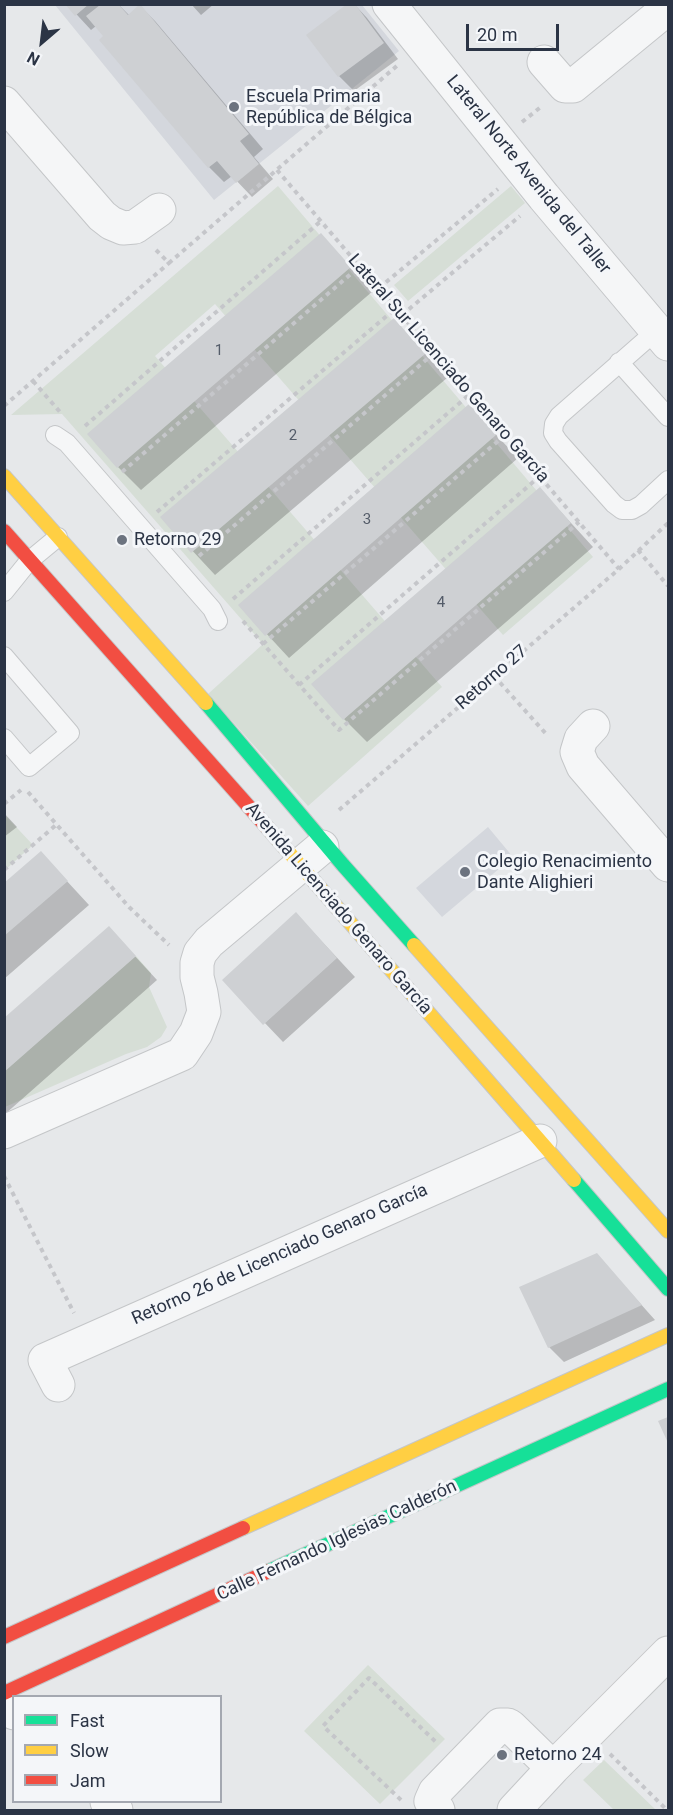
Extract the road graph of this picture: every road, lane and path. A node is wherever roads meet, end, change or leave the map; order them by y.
1 (389, 4) edge
2 (669, 8) edge
3 (422, 44) junction
4 (544, 62) dead end
5 (565, 86) junction
6 (4, 103) edge
7 (499, 141) junction
8 (522, 169) junction
9 (277, 170) junction
10 (544, 196) junction
11 (147, 218) joint
12 (321, 221) junction
13 (169, 263) junction
14 (360, 266) junction
15 (379, 288) junction
16 (396, 308) junction
17 (402, 315) junction
18 (664, 331) edge
19 (434, 353) junction
20 (619, 362) junction
21 (33, 381) junction
22 (470, 394) junction
23 (4, 406) edge
24 (62, 414) dead end
25 (669, 417) edge
26 (78, 432) dead end
27 (55, 435) dead end
28 (505, 435) junction
29 (4, 476) edge
30 (117, 476) dead end
31 (540, 476) junction
32 (669, 480) edge
33 (152, 517) dead end
34 (579, 522) junction
35 (669, 523) edge
36 (4, 531) edge
37 (58, 537) junction
38 (638, 550) junction
39 (29, 561) junction
40 (192, 562) dead end
41 (620, 569) junction
42 (669, 586) edge
43 (4, 592) edge
44 (228, 604) dead end
45 (242, 620) dead end
46 (218, 621) dead end
47 (263, 644) junction
48 (4, 656) edge
49 (494, 676) junction
50 (299, 685) junction
51 (4, 738) edge
52 (585, 739) joint
53 (4, 804) edge
54 (56, 825) junction
55 (320, 838) junction
56 (669, 865) edge
57 (301, 866) junction
58 (4, 870) edge
59 (197, 963) junction
60 (423, 980) junction
61 (4, 1132) edge
62 (540, 1141) junction
63 (4, 1176) edge
64 (669, 1231) edge
65 (669, 1289) edge
66 (669, 1335) edge
67 (88, 1340) junction
68 (58, 1385) dead end
69 (669, 1389) edge
70 (4, 1637) edge
71 (669, 1653) edge
72 (4, 1693) edge
73 (589, 1733) junction
74 (461, 1766) junction
75 (553, 1768) junction
76 (404, 1803) dead end
77 (438, 1810) edge
78 (514, 1810) edge
79 (667, 1810) edge

1 - 3 street, Lateral Norte Avenida del Taller
2 - 5 street
3 - 7 street, Lateral Norte Avenida del Taller
3 - 9 path
4 - 5 street
5 - 7 path
6 - 11 street
7 - 8 street, Lateral Norte Avenida del Taller
8 - 10 street, Lateral Norte Avenida del Taller
8 - 15 path
9 - 12 path, Lateral Sur Licenciado Genaro García
9 - 13 path
10 - 17 path
10 - 18 street, Lateral Norte Avenida del Taller
11 - 13 path
12 - 14 path, Lateral Sur Licenciado Genaro García
12 - 26 path
13 - 21 path
14 - 15 path, Lateral Sur Licenciado Genaro García
14 - 30 path
15 - 16 path, Lateral Sur Licenciado Genaro García
16 - 17 path, Lateral Sur Licenciado Genaro García
16 - 33 path
17 - 19 path, Lateral Sur Licenciado Genaro García
18 - 20 lane
19 - 22 path, Lateral Sur Licenciado Genaro García
19 - 40 path
20 - 25 lane
20 - 32 lane
21 - 23 path
21 - 24 path
22 - 28 path, Lateral Sur Licenciado Genaro García
22 - 44 path
27 - 46 lane
28 - 31 path, Lateral Sur Licenciado Genaro García
28 - 47 path
29 - 37 street, Avenida Licenciado Genaro García
31 - 34 path, Lateral Sur Licenciado Genaro García
31 - 50 path
34 - 41 path, Lateral Sur Licenciado Genaro García
34 - 50 path
35 - 38 path, Retorno 27
36 - 39 street, Avenida Licenciado Genaro García
37 - 39 lane
37 - 55 street, Avenida Licenciado Genaro García
38 - 41 path, Retorno 27
38 - 42 path
39 - 43 lane
39 - 57 street, Avenida Licenciado Genaro García
41 - 49 path, Retorno 27
45 - 47 path
47 - 50 path
48 - 51 lane
49 - 52 path
49 - 55 path, Retorno 27
52 - 56 street
53 - 54 path
54 - 58 path
54 - 59 path
55 - 57 street
55 - 60 street, Avenida Licenciado Genaro García
57 - 59 street
57 - 60 street, Avenida Licenciado Genaro García
59 - 61 street
60 - 62 street, Avenida Licenciado Genaro García
60 - 64 street, Avenida Licenciado Genaro García
62 - 65 street, Avenida Licenciado Genaro García
62 - 67 street, Retorno 26 de Licenciado Genaro García
63 - 67 path
66 - 70 street
67 - 68 street, Retorno 26 de Licenciado Genaro García
69 - 72 street, Calle Fernando Iglesias Calderón
71 - 73 street
73 - 75 street
73 - 79 path
74 - 75 street
74 - 76 path
74 - 77 street
75 - 78 street

